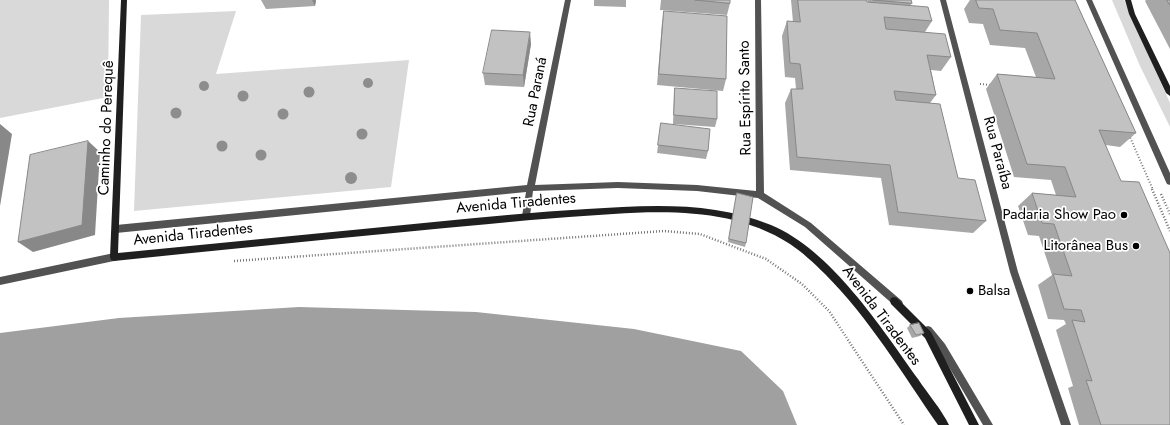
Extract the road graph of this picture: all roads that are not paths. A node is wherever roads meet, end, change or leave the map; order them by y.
1 (124, 0) edge
2 (568, 0) edge
3 (758, 0) edge
4 (942, 0) edge
5 (1088, 0) edge
6 (1128, 0) edge
7 (1170, 93) edge
8 (1169, 178) edge
9 (530, 188) junction
10 (760, 195) junction
11 (526, 216) junction
12 (116, 229) junction
13 (114, 257) junction
14 (0, 281) edge
15 (894, 301) junction
16 (944, 425) edge
17 (974, 425) edge
18 (988, 425) edge
19 (1066, 425) edge

1 - 12 main road, Caminho do Perequê
2 - 9 street, Rua Paraná
3 - 10 street, Rua Espírito Santo
4 - 19 street, Rua Paraíba
5 - 8 street
6 - 7 main road
9 - 10 street, Avenida Tiradentes
9 - 11 street, Rua Paraná
9 - 12 street, Avenida Tiradentes
10 - 15 street, Avenida Tiradentes
11 - 13 main road, Avenida Tiradentes
11 - 16 main road, Avenida Tiradentes
12 - 13 main road, Caminho do Perequê
13 - 14 street, Avenida Tiradentes
15 - 17 main road
15 - 18 street, Avenida Tiradentes

